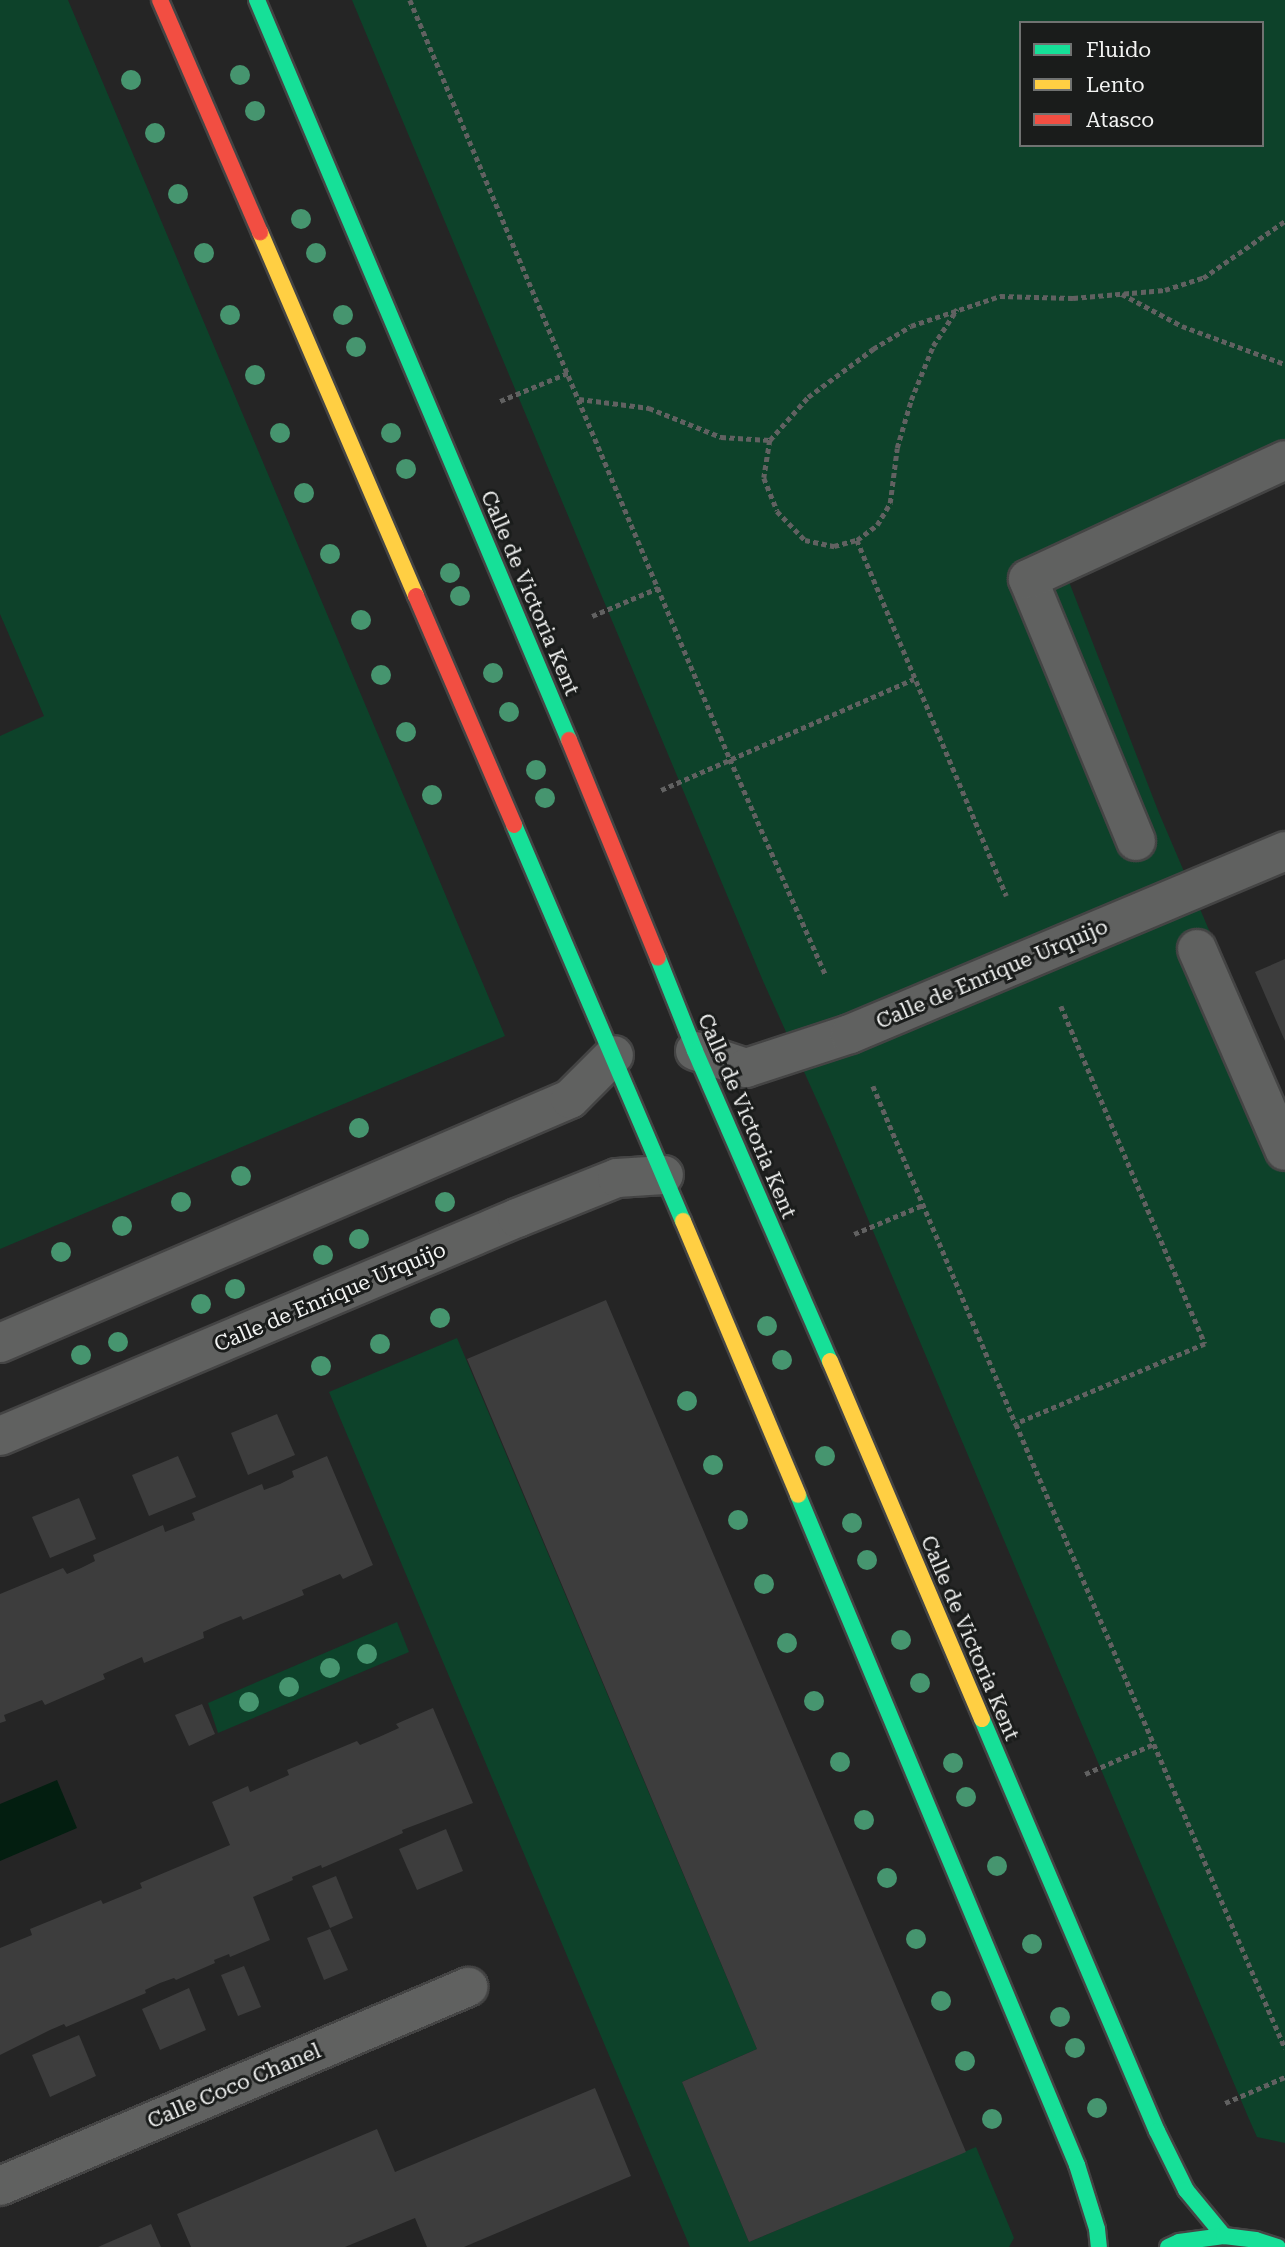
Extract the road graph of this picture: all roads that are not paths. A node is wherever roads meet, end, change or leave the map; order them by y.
1 (160, 0) edge
2 (257, 0) edge
3 (1285, 460) edge
4 (1136, 841) dead end
5 (1285, 851) edge
6 (1197, 949) dead end
7 (695, 1051) junction
8 (614, 1055) junction
9 (1285, 1151) edge
10 (664, 1175) junction
11 (0, 1343) edge
12 (0, 1436) edge
13 (468, 1987) dead end
14 (0, 2186) edge
15 (1224, 2236) junction
16 (1099, 2247) edge
17 (1168, 2247) edge
18 (1278, 2247) edge

1 - 8 main road
2 - 7 main road, Calle de Victoria Kent
3 - 4 street
5 - 7 street, Calle de Enrique Urquijo
6 - 9 street
7 - 15 main road, Calle de Victoria Kent
8 - 10 main road
8 - 11 street
10 - 12 street, Calle de Enrique Urquijo
10 - 16 main road
13 - 14 street, Calle Coco Chanel
15 - 17 main road
15 - 18 main road

